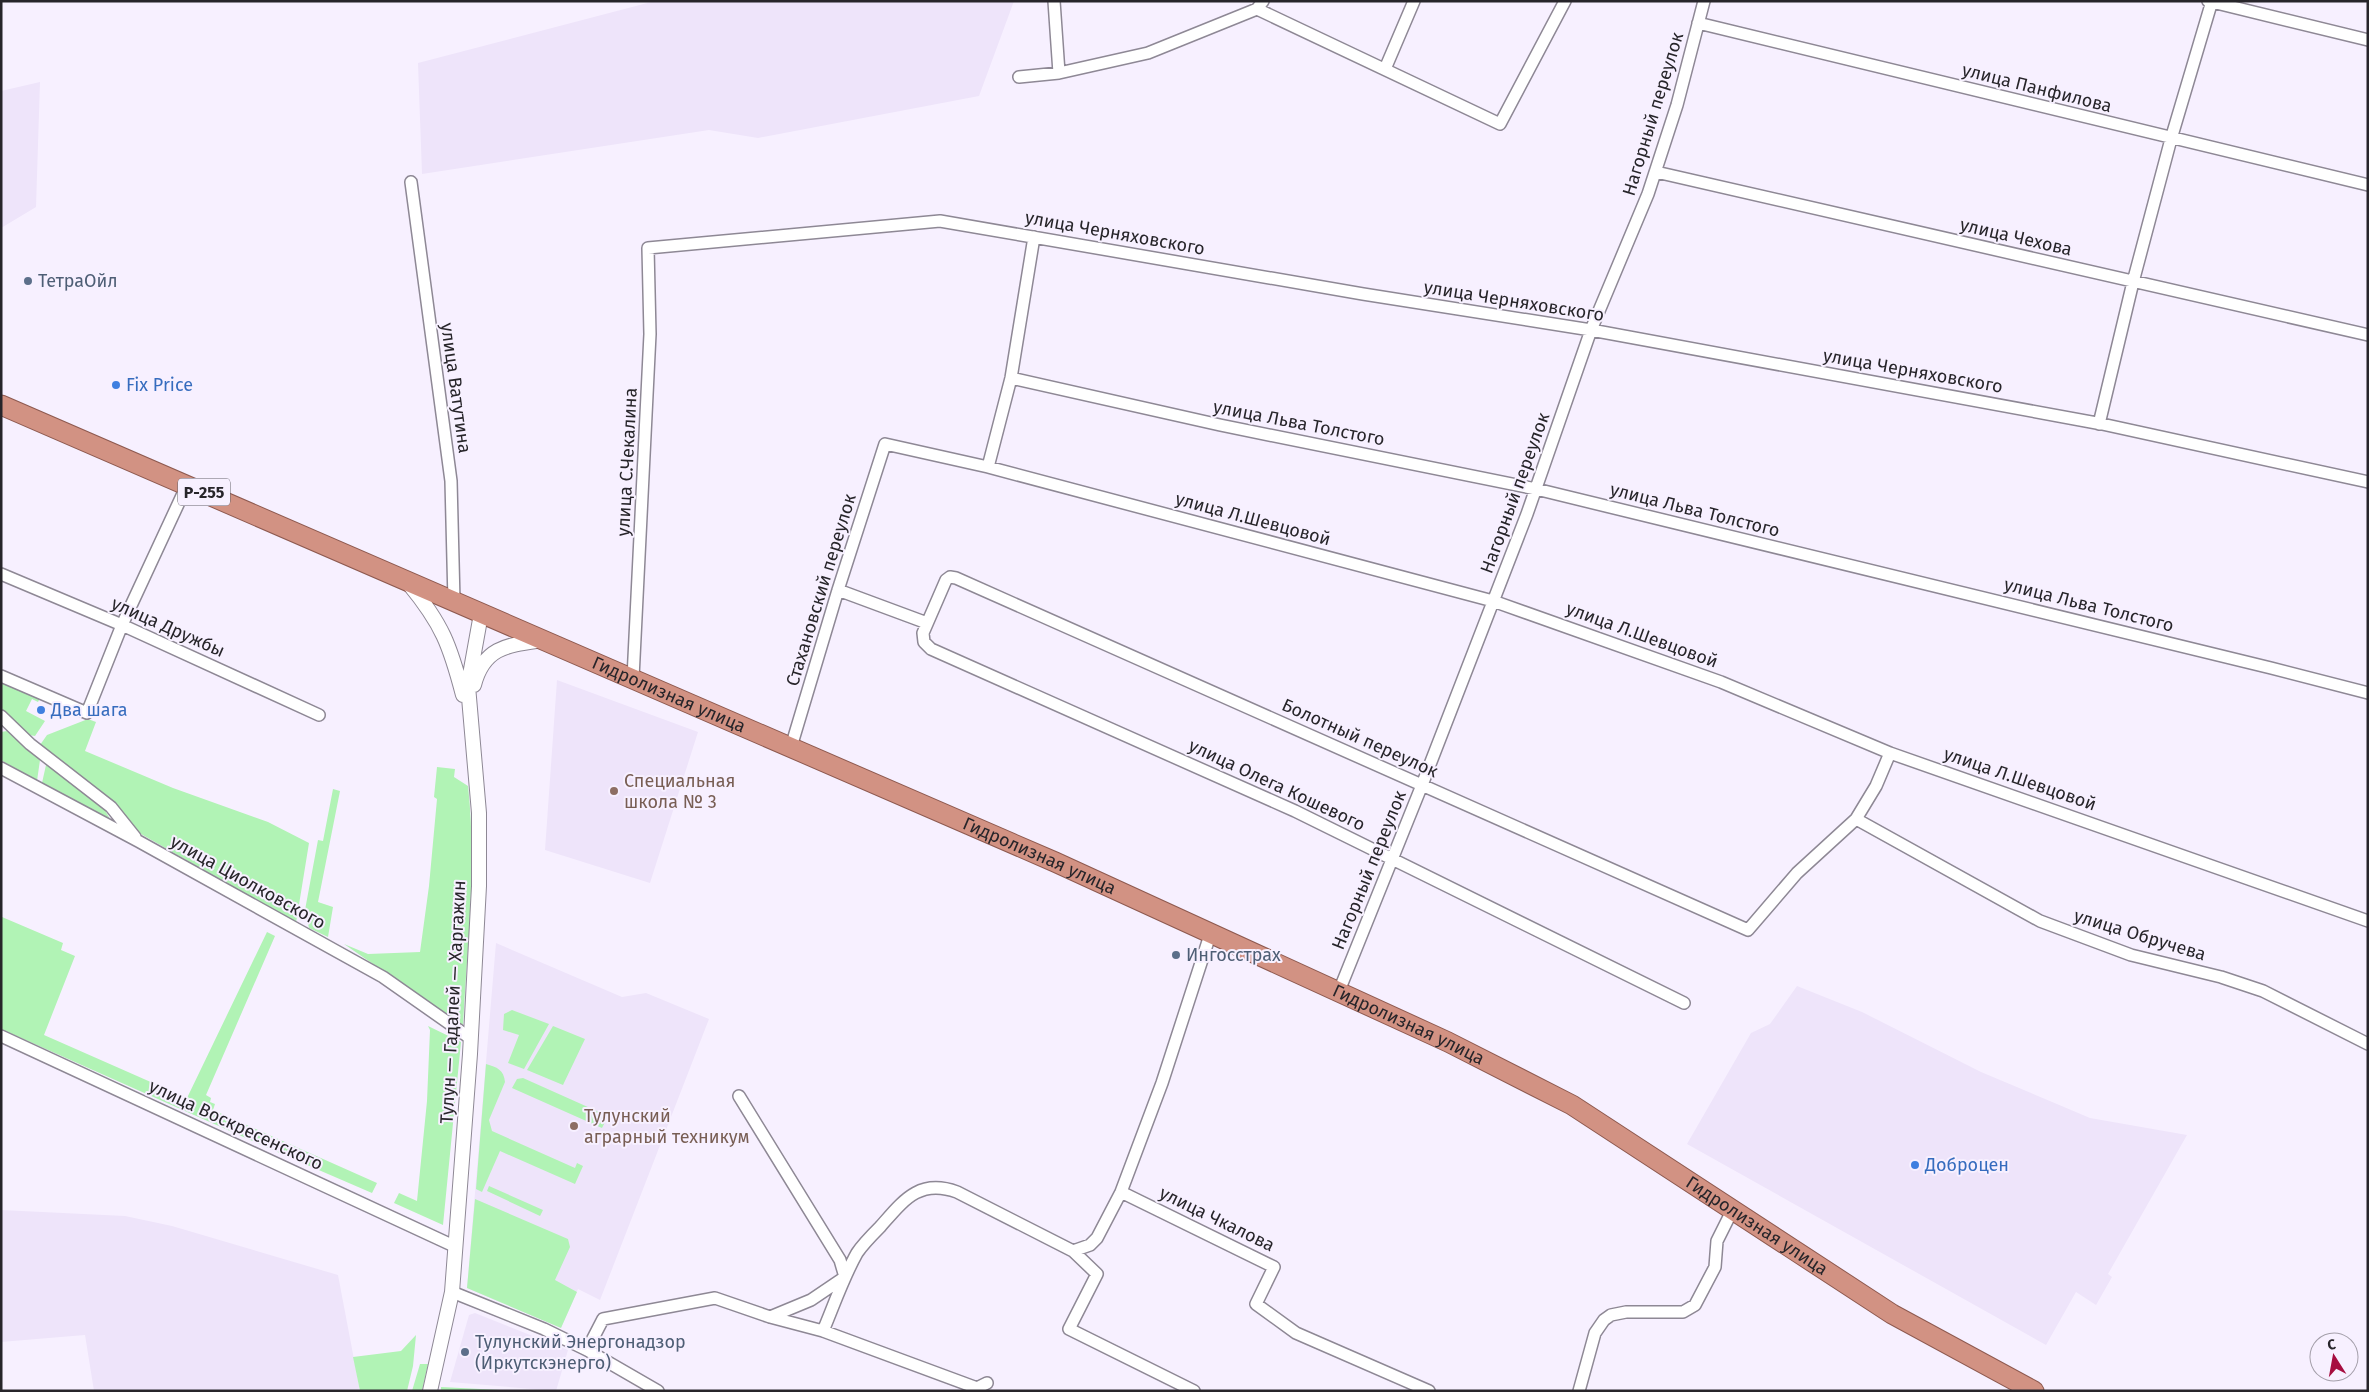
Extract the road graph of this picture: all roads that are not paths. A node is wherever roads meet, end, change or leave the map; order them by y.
1 (1054, 1) edge
2 (1414, 1) edge
3 (1565, 1) edge
4 (1704, 1) edge
5 (2211, 2) edge
6 (1260, 5) edge
7 (1698, 23) junction
8 (2368, 40) edge
9 (1385, 69) junction
10 (1059, 73) junction
11 (1019, 77) dead end
12 (2171, 139) junction
13 (1656, 172) junction
14 (411, 182) dead end
15 (2368, 185) edge
16 (1034, 237) junction
17 (648, 248) joint
18 (2133, 282) junction
19 (1591, 330) junction
20 (2368, 335) edge
21 (1011, 378) junction
22 (1, 405) edge
23 (2100, 424) junction
24 (885, 444) joint
25 (988, 467) junction
26 (2368, 482) edge
27 (188, 485) junction
28 (1536, 489) junction
29 (1, 574) edge
30 (406, 579) junction
31 (838, 590) junction
32 (454, 601) junction
33 (1493, 601) junction
34 (481, 614) junction
35 (927, 623) junction
36 (122, 625) junction
37 (544, 640) junction
38 (1, 676) edge
39 (633, 678) junction
40 (2368, 693) edge
41 (470, 703) junction
42 (319, 715) dead end
43 (1, 716) edge
44 (472, 729) junction
45 (791, 747) junction
46 (1890, 752) junction
47 (1, 768) edge
48 (1422, 785) junction
49 (1856, 819) junction
50 (138, 841) junction
51 (1393, 858) junction
52 (2368, 921) edge
53 (1210, 932) junction
54 (1339, 991) junction
55 (1684, 1003) dead end
56 (1, 1036) edge
57 (470, 1038) junction
58 (2368, 1044) edge
59 (739, 1096) dead end
60 (1120, 1192) junction
61 (1733, 1209) junction
62 (456, 1247) junction
63 (1073, 1251) junction
64 (845, 1277) junction
65 (452, 1292) junction
66 (770, 1317) junction
67 (823, 1331) junction
68 (587, 1350) junction
69 (987, 1383) dead end
70 (430, 1391) edge
71 (658, 1391) edge
72 (1194, 1391) edge
73 (1430, 1391) edge
74 (1579, 1391) edge
75 (2034, 1391) edge

1 - 10 street
2 - 9 street
3 - 9 street
4 - 7 street, Нагорный переулок
5 - 8 street
5 - 12 street
6 - 9 street
6 - 10 street
7 - 12 street, улица Панфилова
7 - 13 street, Нагорный переулок
10 - 11 street
12 - 15 street, улица Панфилова
12 - 18 street
13 - 18 street, улица Чехова
13 - 19 street, Нагорный переулок
14 - 32 street, улица Ватутина
16 - 17 street, улица Черняховского
16 - 19 street, улица Черняховского
16 - 21 street
17 - 39 street, улица С.Чекалина
18 - 20 street, улица Чехова
18 - 23 street
19 - 23 street, улица Черняховского
19 - 28 street, Нагорный переулок
21 - 25 street
21 - 28 street, улица Льва Толстого
22 - 27 highway, Гидролизная улица / Р-255
23 - 26 street, улица Черняховского
24 - 25 street, улица Л.Шевцовой
24 - 31 street, Стахановский переулок
25 - 33 street, улица Л.Шевцовой
27 - 30 highway, Гидролизная улица / Р-255
27 - 36 street
28 - 33 street, Нагорный переулок
28 - 40 street, улица Льва Толстого
29 - 36 street, улица Дружбы
30 - 32 highway, Гидролизная улица / Р-255
30 - 44 street
31 - 35 street
31 - 45 street, Стахановский переулок
32 - 34 highway, Гидролизная улица / Р-255
33 - 46 street, улица Л.Шевцовой
33 - 48 street, Нагорный переулок
34 - 37 highway, Гидролизная улица / Р-255
34 - 41 street, Тулун — Гадалей — Харгажин
35 - 48 street, Болотный переулок
35 - 51 street, улица Олега Кошевого
36 - 38 street
36 - 42 street, улица Дружбы
37 - 39 highway, Гидролизная улица / Р-255
37 - 41 street
39 - 45 highway, Гидролизная улица / Р-255
41 - 44 street, Тулун — Гадалей — Харгажин
43 - 50 street
44 - 57 street, Тулун — Гадалей — Харгажин
45 - 53 highway, Гидролизная улица / Р-255
46 - 49 street
46 - 52 street, улица Л.Шевцовой
47 - 50 street, улица Циолковского
48 - 49 street, Болотный переулок
48 - 51 street, Нагорный переулок
49 - 58 street, улица Обручева
50 - 57 street, улица Циолковского
51 - 54 street, Нагорный переулок
51 - 55 street, улица Олега Кошевого
53 - 54 highway, Гидролизная улица / Р-255
53 - 60 street
54 - 61 highway, Гидролизная улица / Р-255
56 - 62 street, улица Воскресенского
57 - 62 street, Тулун — Гадалей — Харгажин
59 - 64 street
60 - 63 street
60 - 73 street, улица Чкалова
61 - 74 street
61 - 75 highway, Гидролизная улица / Р-255
62 - 65 street, Тулун — Гадалей — Харгажин
63 - 64 street
63 - 72 street
64 - 66 street
64 - 67 street
65 - 68 street
65 - 70 street, Тулун — Гадалей — Харгажин
66 - 67 street
66 - 68 street
67 - 69 street
68 - 71 street

